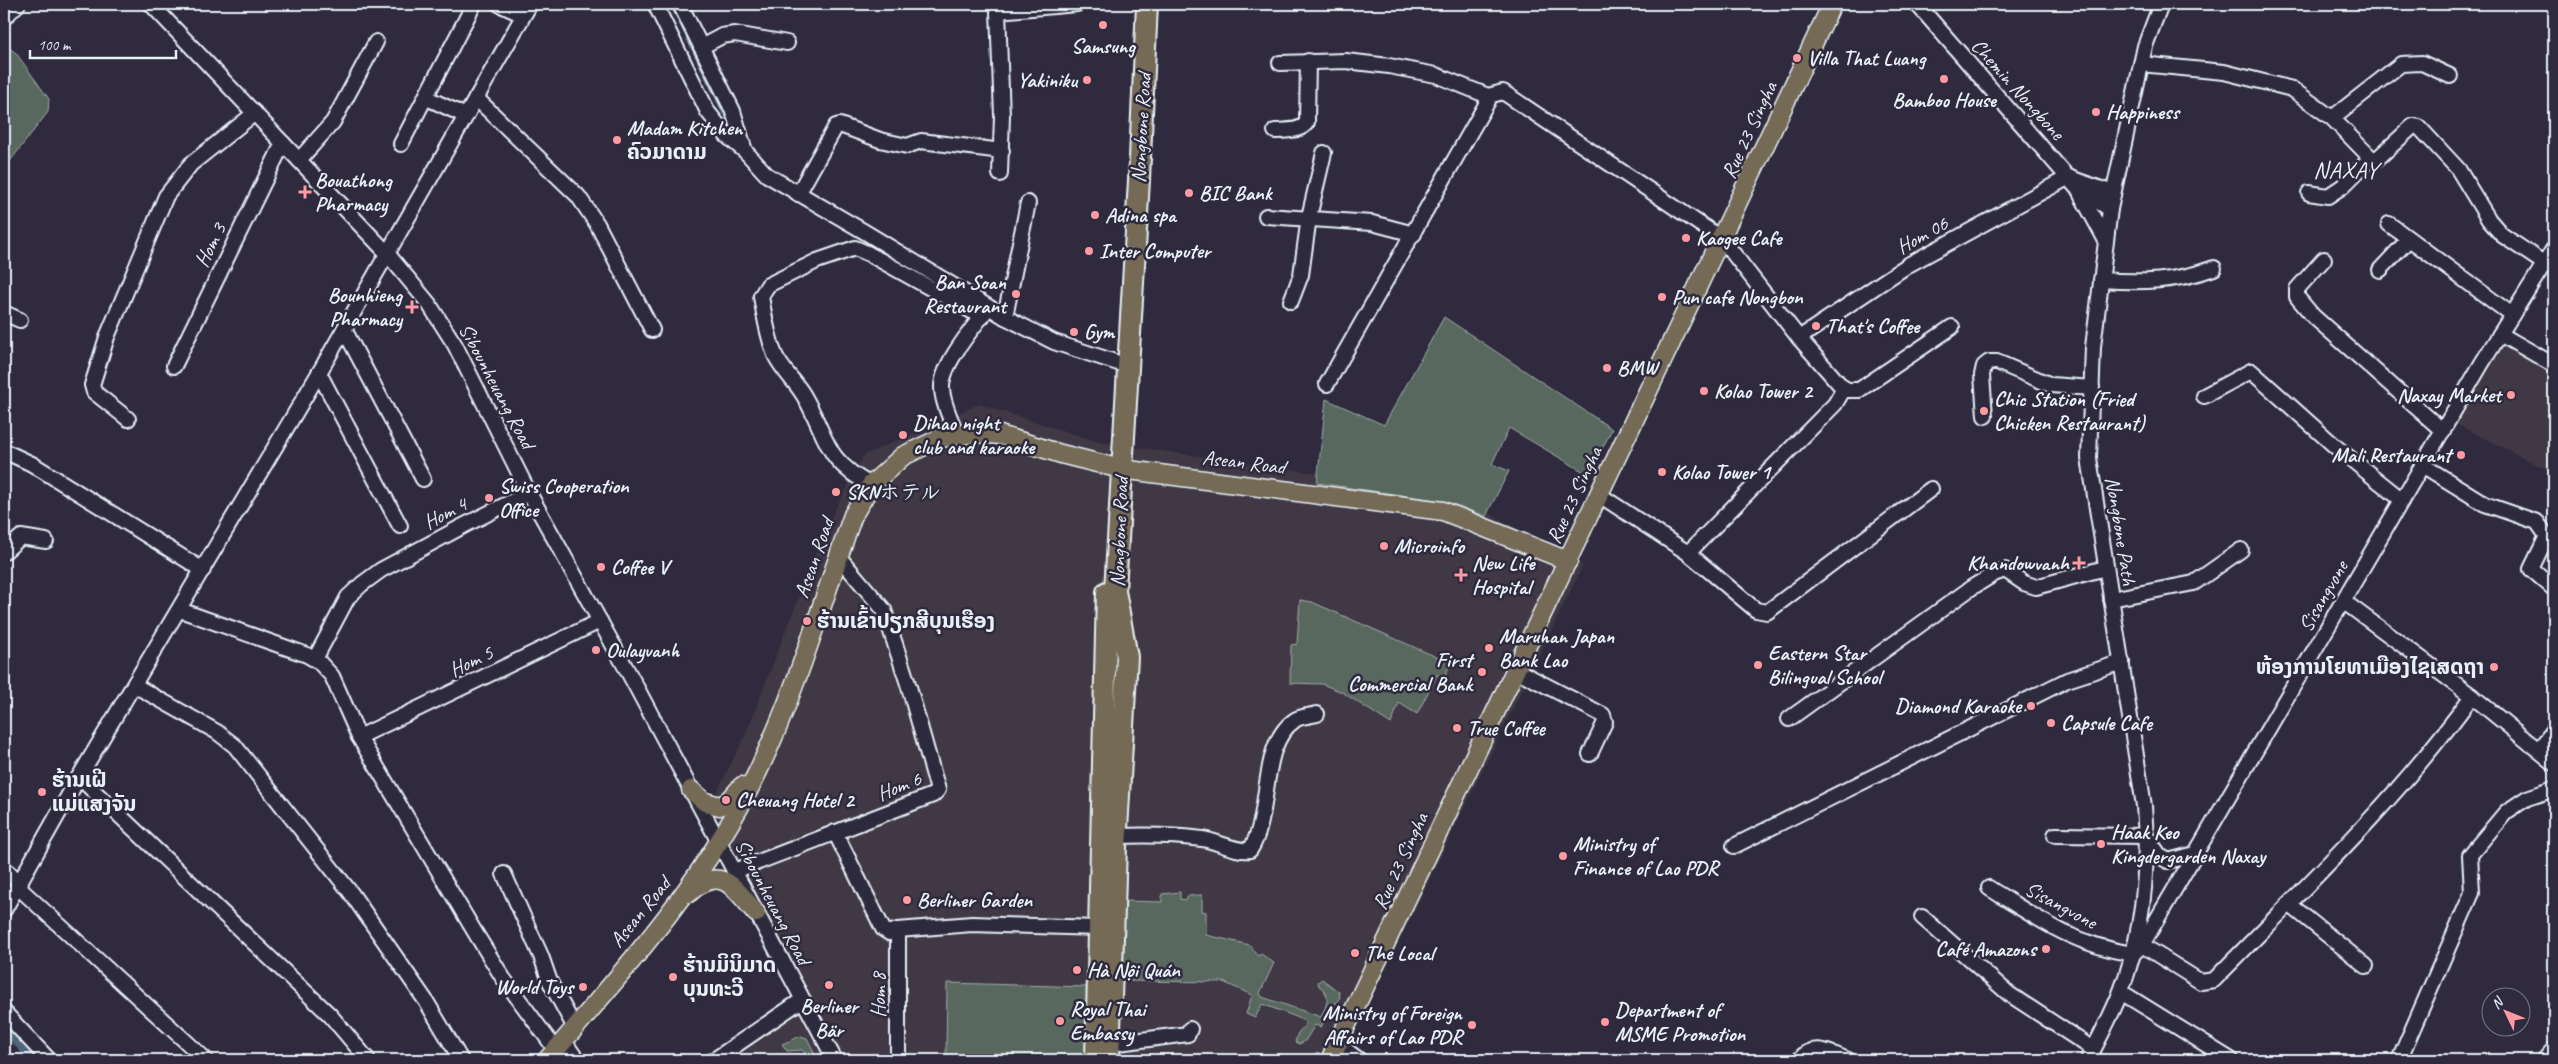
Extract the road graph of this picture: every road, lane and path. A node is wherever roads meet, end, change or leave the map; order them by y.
1 (18, 4) edge
2 (151, 4) edge
3 (474, 4) edge
4 (499, 4) edge
5 (655, 4) edge
6 (680, 4) edge
7 (1077, 4) edge
8 (1138, 4) edge
9 (1147, 4) edge
10 (1832, 4) edge
11 (1917, 4) edge
12 (2161, 4) edge
13 (997, 7) edge
14 (526, 10) edge
15 (4, 17) edge
16 (376, 42) dead end
17 (787, 43) dead end
18 (701, 47) junction
19 (1308, 61) junction
20 (1280, 63) dead end
21 (2141, 64) junction
22 (2450, 76) dead end
23 (1488, 96) junction
24 (427, 98) junction
25 (476, 98) junction
26 (255, 113) junction
27 (466, 116) junction
28 (2332, 118) junction
29 (1275, 131) dead end
30 (283, 143) junction
31 (401, 144) dead end
32 (745, 151) junction
33 (1002, 151) junction
34 (1324, 154) dead end
35 (2371, 158) junction
36 (299, 160) junction
37 (1000, 174) dead end
38 (2073, 182) junction
39 (2113, 193) junction
40 (2309, 193) dead end
41 (798, 194) junction
42 (1028, 203) dead end
43 (2110, 209) junction
44 (1266, 216) dead end
45 (1309, 217) junction
46 (2389, 224) dead end
47 (1414, 234) junction
48 (1722, 239) junction
49 (2105, 239) junction
50 (2409, 239) junction
51 (2554, 248) edge
52 (386, 252) junction
53 (2324, 259) dead end
54 (2545, 264) junction
55 (2214, 268) dead end
56 (2380, 270) dead end
57 (2101, 280) junction
58 (1290, 300) dead end
59 (985, 312) junction
60 (4, 313) edge
61 (2512, 315) junction
62 (1005, 317) junction
63 (20, 320) dead end
64 (1952, 327) dead end
65 (344, 329) junction
66 (652, 330) dead end
67 (2500, 334) junction
68 (1799, 338) junction
69 (1118, 364) junction
70 (2554, 365) edge
71 (174, 366) dead end
72 (319, 373) junction
73 (1326, 384) dead end
74 (1842, 387) junction
75 (2092, 388) junction
76 (2204, 396) dead end
77 (1985, 416) dead end
78 (128, 419) dead end
79 (2443, 431) junction
80 (957, 436) junction
81 (4, 451) edge
82 (2424, 466) junction
83 (1116, 468) junction
84 (423, 479) dead end
85 (871, 485) junction
86 (1931, 489) dead end
87 (529, 493) junction
88 (1598, 494) junction
89 (2402, 500) junction
90 (400, 526) dead end
91 (2551, 539) edge
92 (46, 541) dead end
93 (2241, 550) dead end
94 (4, 552) edge
95 (1688, 553) junction
96 (838, 556) junction
97 (1568, 561) junction
98 (2105, 568) junction
99 (203, 570) junction
100 (2554, 589) edge
101 (2111, 599) junction
102 (2343, 601) junction
103 (180, 610) junction
104 (600, 621) junction
105 (315, 659) junction
106 (2122, 662) junction
107 (1516, 670) junction
108 (134, 685) junction
109 (2472, 696) junction
110 (1317, 714) dead end
111 (1789, 719) dead end
112 (2554, 730) edge
113 (359, 737) junction
114 (2539, 749) junction
115 (1590, 754) dead end
116 (2554, 763) edge
117 (759, 768) junction
118 (79, 777) junction
119 (2554, 789) edge
120 (691, 790) junction
121 (835, 832) junction
122 (2055, 835) dead end
123 (1117, 836) junction
124 (2146, 836) junction
125 (718, 841) junction
126 (1734, 846) dead end
127 (2195, 854) junction
128 (4, 869) edge
129 (735, 871) junction
130 (504, 874) dead end
131 (19, 885) junction
132 (1989, 888) dead end
133 (2289, 904) junction
134 (676, 906) junction
135 (4, 910) edge
136 (756, 913) junction
137 (1922, 917) dead end
138 (1098, 928) junction
139 (898, 930) junction
140 (2137, 950) junction
141 (2366, 966) dead end
142 (2121, 992) junction
143 (802, 1000) junction
144 (4, 1012) edge
145 (1190, 1029) dead end
146 (1338, 1044) junction
147 (561, 1045) edge
148 (2554, 1049) edge
149 (1109, 1052) edge
150 (2091, 1055) edge
151 (49, 1060) edge
152 (206, 1060) edge
153 (368, 1060) edge
154 (462, 1060) edge
155 (577, 1060) edge
156 (714, 1060) edge
157 (835, 1060) edge
158 (898, 1060) edge
159 (1096, 1060) edge
160 (1330, 1060) edge
161 (1359, 1060) edge
162 (1800, 1060) edge
163 (1848, 1060) edge
164 (2231, 1060) edge
165 (2399, 1060) edge
166 (2544, 1060) edge

1 - 15 street
2 - 26 street, Sibounheuang Road
3 - 24 street
4 - 14 street
5 - 32 street
6 - 18 street
7 - 13 street
8 - 69 highway, Nongbone Road
9 - 83 highway, Nongbone Road
10 - 48 main road, Rue 23 Singha
11 - 38 street, Chemin Nongbone
12 - 21 street, Nongbone Path
13 - 33 street
14 - 25 street
16 - 36 street
17 - 18 street
18 - 32 street
19 - 20 street
19 - 23 street
19 - 29 street
21 - 28 street
21 - 39 street, Nongbone Path
22 - 28 street
23 - 47 street
23 - 48 street
24 - 27 street
24 - 31 street
25 - 27 street
25 - 66 street
26 - 30 street, Sibounheuang Road
26 - 78 street
27 - 52 street
28 - 35 street
30 - 36 street, Sibounheuang Road
30 - 71 street, Hom 3
32 - 41 street
33 - 37 street
33 - 41 street
34 - 45 street
35 - 40 street
35 - 54 street
36 - 52 street, Sibounheuang Road
38 - 39 street, Chemin Nongbone
38 - 43 street, Chemin Nongbone
38 - 49 street
38 - 68 street, Hom 06
39 - 43 street, Nongbone Path
41 - 59 street
42 - 62 street
43 - 49 street, Nongbone Path
44 - 45 street
45 - 47 street
45 - 58 street
46 - 50 street
47 - 73 street
48 - 68 street
48 - 88 main road, Rue 23 Singha
49 - 57 street, Nongbone Path
50 - 56 street
50 - 61 street
51 - 54 street, Sisangvone
52 - 65 street
52 - 87 street, Sibounheuang Road
53 - 79 street
54 - 61 street, Sisangvone
55 - 57 street
57 - 75 street, Nongbone Path
59 - 62 street
59 - 80 street
59 - 85 street
60 - 63 street
61 - 67 street, Sisangvone
62 - 69 street
64 - 74 street
65 - 72 street
65 - 84 street
67 - 70 street
67 - 79 street, Sisangvone
68 - 74 street
69 - 83 highway, Nongbone Road
72 - 90 street
72 - 99 street
74 - 95 street
75 - 77 street
75 - 98 street, Nongbone Path
76 - 89 street
79 - 82 street, Sisangvone
80 - 83 main road, Asean Road
80 - 85 main road, Asean Road
81 - 99 street
82 - 89 street, Sisangvone
82 - 91 street
83 - 97 main road, Asean Road
83 - 123 highway, Nongbone Road
83 - 138 highway, Nongbone Road
85 - 96 main road, Asean Road
86 - 95 street
87 - 104 street, Sibounheuang Road
87 - 105 street, Hom 4
88 - 95 street
88 - 97 main road, Rue 23 Singha
89 - 102 street, Sisangvone
91 - 100 street
92 - 94 street
93 - 101 street
96 - 117 main road, Asean Road
96 - 121 street, Hom 6
97 - 107 main road, Rue 23 Singha
98 - 101 street, Nongbone Path
98 - 111 street
99 - 103 street
101 - 106 street, Nongbone Path
102 - 109 street
102 - 127 street, Sisangvone
103 - 105 street
103 - 108 street
104 - 113 street, Hom 5
104 - 120 street, Sibounheuang Road
105 - 113 street
106 - 124 street, Nongbone Path
106 - 126 street
107 - 115 street
107 - 146 main road, Rue 23 Singha
108 - 118 street
108 - 154 street
109 - 114 street
109 - 133 street
110 - 123 street
112 - 114 street
113 - 147 street
114 - 116 street
117 - 120 main road
117 - 125 main road, Asean Road
118 - 131 street
118 - 153 street
119 - 165 street
120 - 125 street, Sibounheuang Road
121 - 129 street, Hom 6
121 - 139 street
122 - 124 street
123 - 149 highway, Nongbone Road
124 - 127 street
124 - 140 street, Nongbone Path
125 - 129 street, Sibounheuang Road
125 - 134 main road, Asean Road
127 - 140 street, Sisangvone
128 - 131 street
129 - 136 street, Sibounheuang Road
130 - 147 street
131 - 135 street
131 - 152 street
132 - 140 street, Sisangvone
133 - 140 street
133 - 141 street
134 - 136 main road
134 - 147 main road, Asean Road
136 - 143 street, Sibounheuang Road
137 - 150 street
138 - 139 street
138 - 159 highway, Nongbone Road
139 - 158 street, Hom 8
140 - 142 street, Nongbone Path
142 - 150 street, Nongbone Path
142 - 164 street
143 - 156 street
143 - 157 street, Sibounheuang Road
144 - 151 street
145 - 149 street
146 - 160 main road, Rue 23 Singha
146 - 161 street
147 - 155 street
148 - 166 street
162 - 163 street

